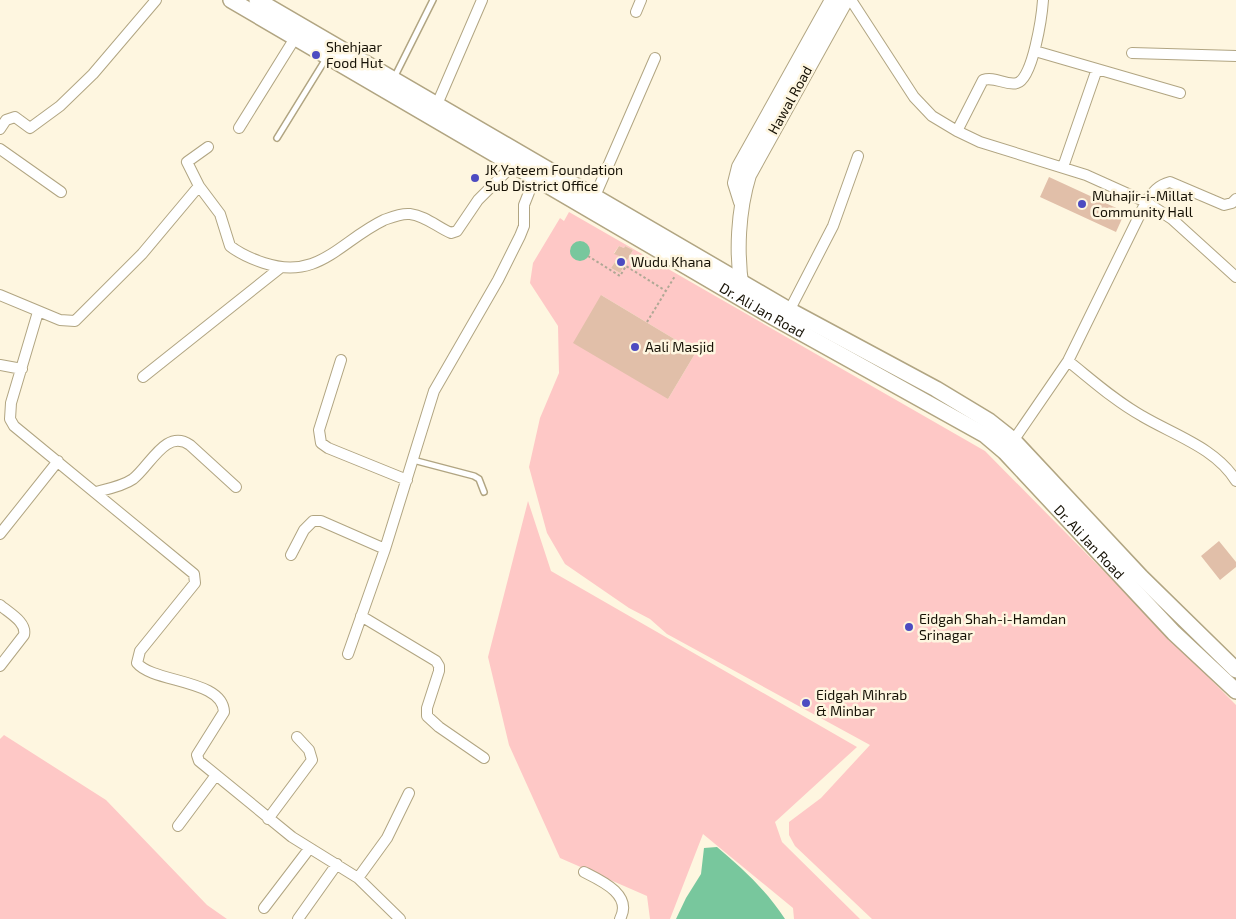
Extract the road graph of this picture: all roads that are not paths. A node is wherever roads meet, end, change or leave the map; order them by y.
1 (156, 0) edge
2 (231, 0) edge
3 (257, 0) edge
4 (434, 0) edge
5 (482, 0) edge
6 (641, 0) edge
7 (832, 0) edge
8 (846, 0) edge
9 (852, 0) edge
10 (1040, 1) edge
11 (636, 12) dead end
12 (295, 38) junction
13 (1035, 51) junction
14 (1132, 53) dead end
15 (1236, 56) edge
16 (327, 57) junction
17 (655, 58) dead end
18 (1097, 69) junction
19 (392, 80) junction
20 (1180, 93) dead end
21 (434, 112) junction
22 (239, 128) dead end
23 (0, 129) edge
24 (956, 132) junction
25 (278, 138) dead end
26 (208, 147) dead end
27 (0, 148) edge
28 (858, 156) dead end
29 (513, 165) junction
30 (1064, 167) junction
31 (535, 177) junction
32 (199, 186) junction
33 (62, 192) dead end
34 (595, 196) junction
35 (1236, 199) edge
36 (741, 202) junction
37 (1146, 202) junction
38 (655, 240) junction
39 (280, 268) junction
40 (1236, 277) edge
41 (741, 282) junction
42 (0, 295) edge
43 (744, 299) junction
44 (38, 312) junction
45 (786, 316) junction
46 (341, 360) dead end
47 (1068, 361) junction
48 (0, 364) edge
49 (22, 369) junction
50 (143, 378) dead end
51 (1009, 446) junction
52 (58, 460) junction
53 (412, 460) junction
54 (407, 480) junction
55 (1236, 481) edge
56 (236, 488) dead end
57 (96, 492) junction
58 (484, 492) dead end
59 (0, 534) edge
60 (385, 550) junction
61 (291, 555) dead end
62 (0, 605) edge
63 (362, 616) junction
64 (348, 654) dead end
65 (0, 666) edge
66 (1236, 670) edge
67 (1236, 691) edge
68 (297, 737) dead end
69 (484, 758) dead end
70 (216, 775) junction
71 (410, 793) dead end
72 (268, 819) junction
73 (178, 826) dead end
74 (309, 849) junction
75 (337, 864) junction
76 (584, 872) dead end
77 (358, 878) junction
78 (264, 908) dead end
79 (298, 919) edge
80 (400, 919) edge
81 (620, 919) edge

1 - 23 street
2 - 12 main road, Dr. Ali Jan Road
3 - 19 main road, Dr. Ali Jan Road
4 - 19 lane
5 - 21 street
6 - 11 street
7 - 36 main road, Hawal Road
8 - 36 main road, Hawal Road
9 - 24 street
10 - 13 street
12 - 16 main road, Dr. Ali Jan Road
12 - 22 street
13 - 18 street
13 - 24 street
14 - 15 street
16 - 21 main road, Dr. Ali Jan Road
16 - 25 lane
17 - 34 street
18 - 20 street
18 - 30 street
19 - 21 main road, Dr. Ali Jan Road
21 - 29 main road, Dr. Ali Jan Road
21 - 34 main road, Dr. Ali Jan Road
24 - 30 street
26 - 32 street
27 - 33 street
28 - 45 street
29 - 31 main road, Dr. Ali Jan Road
29 - 39 street
30 - 37 street
31 - 38 main road, Dr. Ali Jan Road
31 - 53 street
32 - 39 street
32 - 44 street
34 - 38 main road, Dr. Ali Jan Road
35 - 37 street
36 - 41 main road, Hawal Road
37 - 40 street
37 - 47 street
38 - 41 main road, Dr. Ali Jan Road
38 - 43 main road, Dr. Ali Jan Road
39 - 50 street
41 - 43 main road, Hawal Road
41 - 45 main road, Dr. Ali Jan Road
42 - 44 street
43 - 45 main road, Dr. Ali Jan Road
44 - 49 street
45 - 51 main road, Dr. Ali Jan Road
46 - 54 street
47 - 51 street
47 - 55 street
48 - 49 street
49 - 52 street
51 - 66 main road, Dr. Ali Jan Road
51 - 67 main road, Dr. Ali Jan Road
52 - 57 street
52 - 59 street
53 - 54 street
53 - 58 lane
54 - 60 street
56 - 57 street
57 - 70 street
60 - 61 street
60 - 63 street
62 - 65 street
63 - 64 street
63 - 69 street
68 - 72 street
70 - 72 street
70 - 73 street
71 - 77 street
72 - 74 street
74 - 75 street
74 - 78 street
75 - 77 street
75 - 79 street
76 - 81 street
77 - 80 street

